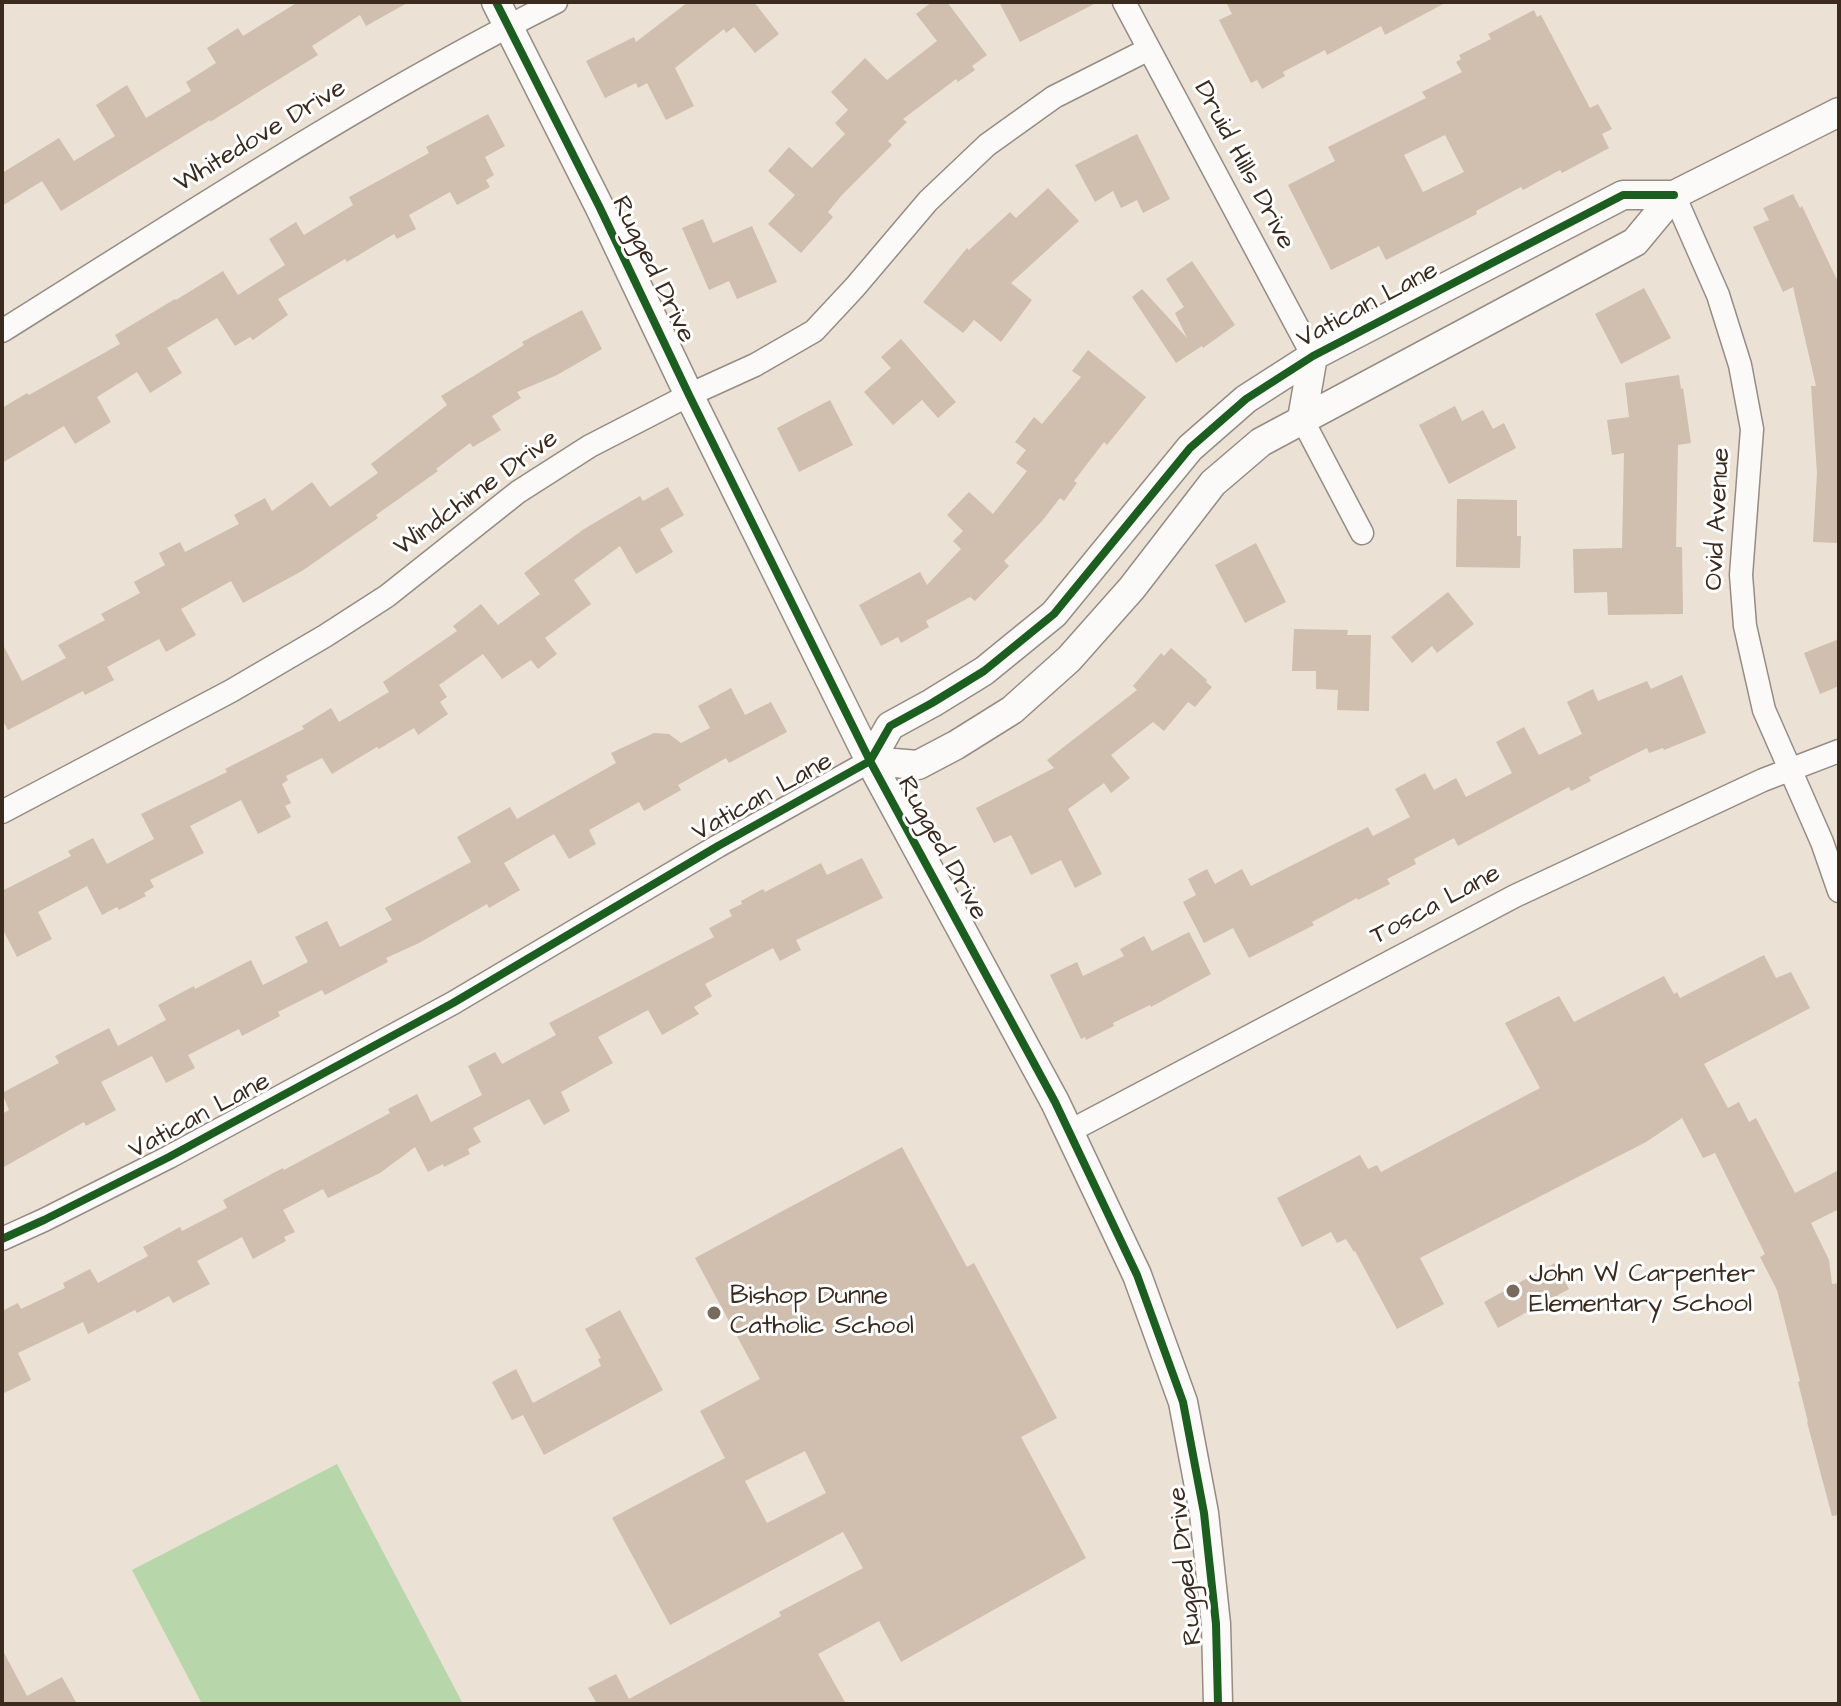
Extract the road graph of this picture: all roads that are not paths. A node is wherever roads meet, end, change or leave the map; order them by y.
1 (556, 2) edge
2 (1124, 2) edge
3 (503, 14) edge
4 (1149, 49) junction
5 (1839, 112) edge
6 (1674, 195) junction
7 (2, 331) edge
8 (1313, 356) junction
9 (689, 395) junction
10 (1302, 419) junction
11 (1362, 533) dead end
12 (1839, 751) edge
13 (870, 761) junction
14 (1790, 770) junction
15 (2, 812) edge
16 (1839, 891) edge
17 (1070, 1131) junction
18 (2, 1239) edge
19 (1218, 1704) edge

1 - 3 street, Whitedove Drive
2 - 4 street, Druid Hills Drive
3 - 7 street, Whitedove Drive
3 - 9 street, Rugged Drive
4 - 8 street, Druid Hills Drive
4 - 9 street, Windchime Drive
5 - 6 street, Vatican Lane
6 - 8 street, Vatican Lane
6 - 10 street, Vatican Lane
6 - 14 street, Ovid Avenue
8 - 10 street
8 - 13 street, Vatican Lane
9 - 13 street, Rugged Drive
9 - 15 street, Windchime Drive
10 - 11 street
10 - 13 street, Vatican Lane
12 - 14 street, Tosca Lane
13 - 17 street, Rugged Drive
13 - 18 street, Vatican Lane
14 - 16 street, Ovid Avenue
14 - 17 street, Tosca Lane
17 - 19 street, Rugged Drive

